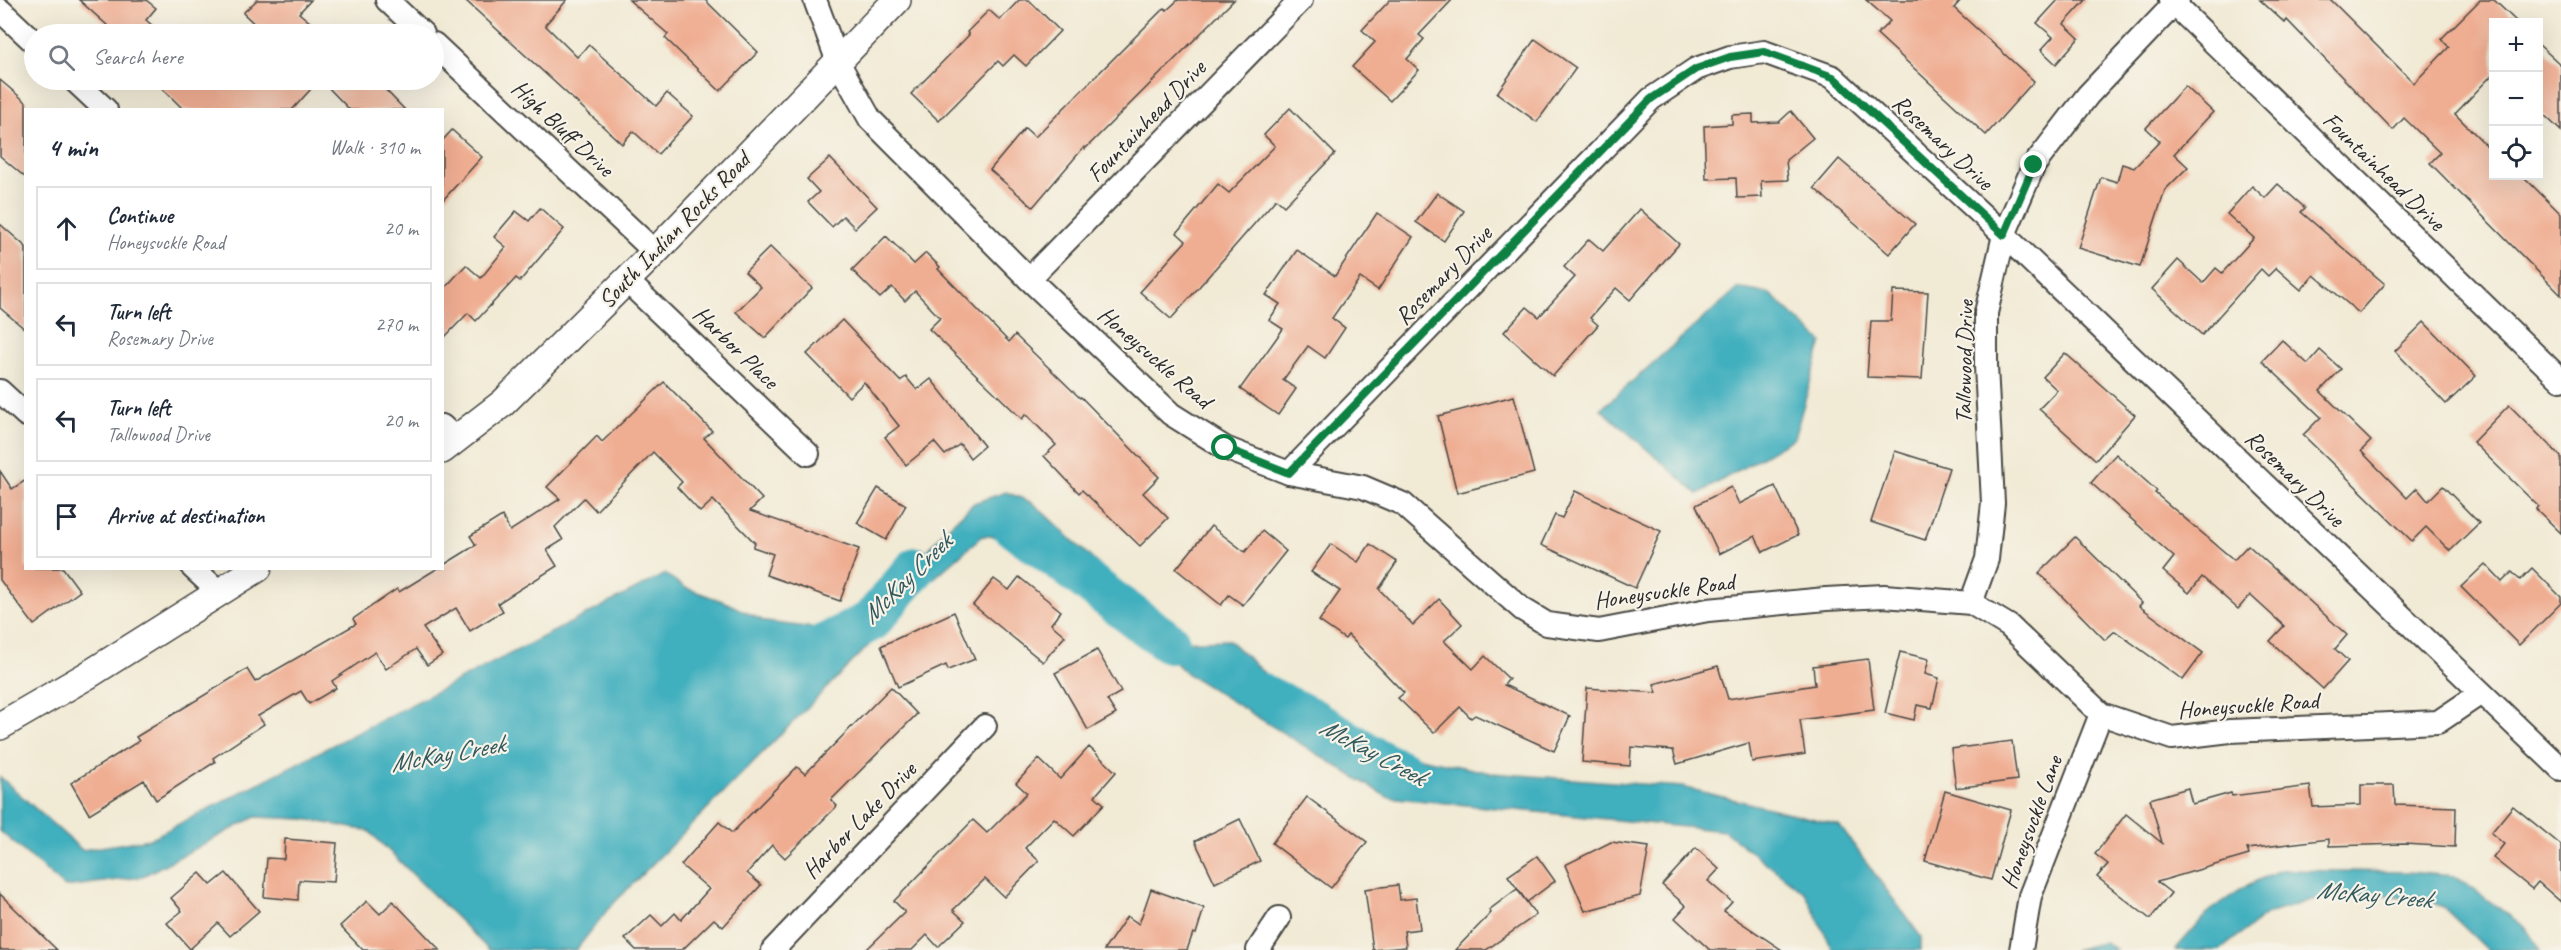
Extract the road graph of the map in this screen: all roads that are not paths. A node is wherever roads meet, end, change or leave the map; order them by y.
1 (387, 0) edge
2 (815, 0) edge
3 (897, 0) edge
4 (1301, 0) edge
5 (2174, 1) edge
6 (0, 10) edge
7 (412, 24) edge
8 (24, 33) edge
9 (444, 53) edge
10 (837, 62) junction
11 (85, 90) edge
12 (104, 108) edge
13 (2004, 235) junction
14 (655, 252) junction
15 (1029, 279) junction
16 (626, 280) junction
17 (2561, 380) edge
18 (0, 391) edge
19 (24, 413) edge
20 (447, 439) edge
21 (808, 454) dead end
22 (1289, 473) junction
23 (195, 570) edge
24 (255, 570) edge
25 (219, 592) junction
26 (1971, 603) junction
27 (2481, 693) junction
28 (2101, 714) junction
29 (0, 726) edge
30 (985, 726) dead end
31 (2561, 769) edge
32 (1279, 918) dead end
33 (772, 950) edge
34 (1258, 950) edge
35 (2022, 950) edge

1 - 7 street
2 - 10 street, Honeysuckle Road
3 - 10 street, South Indian Rocks Road
4 - 15 street, Fountainhead Drive
5 - 13 street, Tallowood Drive
5 - 17 street, Fountainhead Drive
6 - 8 street
9 - 14 street, High Bluff Drive
10 - 14 street, South Indian Rocks Road
10 - 15 street, Honeysuckle Road
11 - 12 street
13 - 22 street, Rosemary Drive
13 - 26 street, Tallowood Drive
13 - 27 street, Rosemary Drive
14 - 16 street, South Indian Rocks Road
15 - 22 street, Honeysuckle Road
16 - 20 street, South Indian Rocks Road
16 - 21 street, Harbor Place
18 - 19 street
22 - 26 street, Honeysuckle Road
23 - 25 street
24 - 25 street
25 - 29 street
26 - 28 street, Honeysuckle Road
27 - 28 street, Honeysuckle Road
27 - 31 street, Rosemary Drive
28 - 35 street, Honeysuckle Lane
30 - 33 street, Harbor Lake Drive
32 - 34 street

